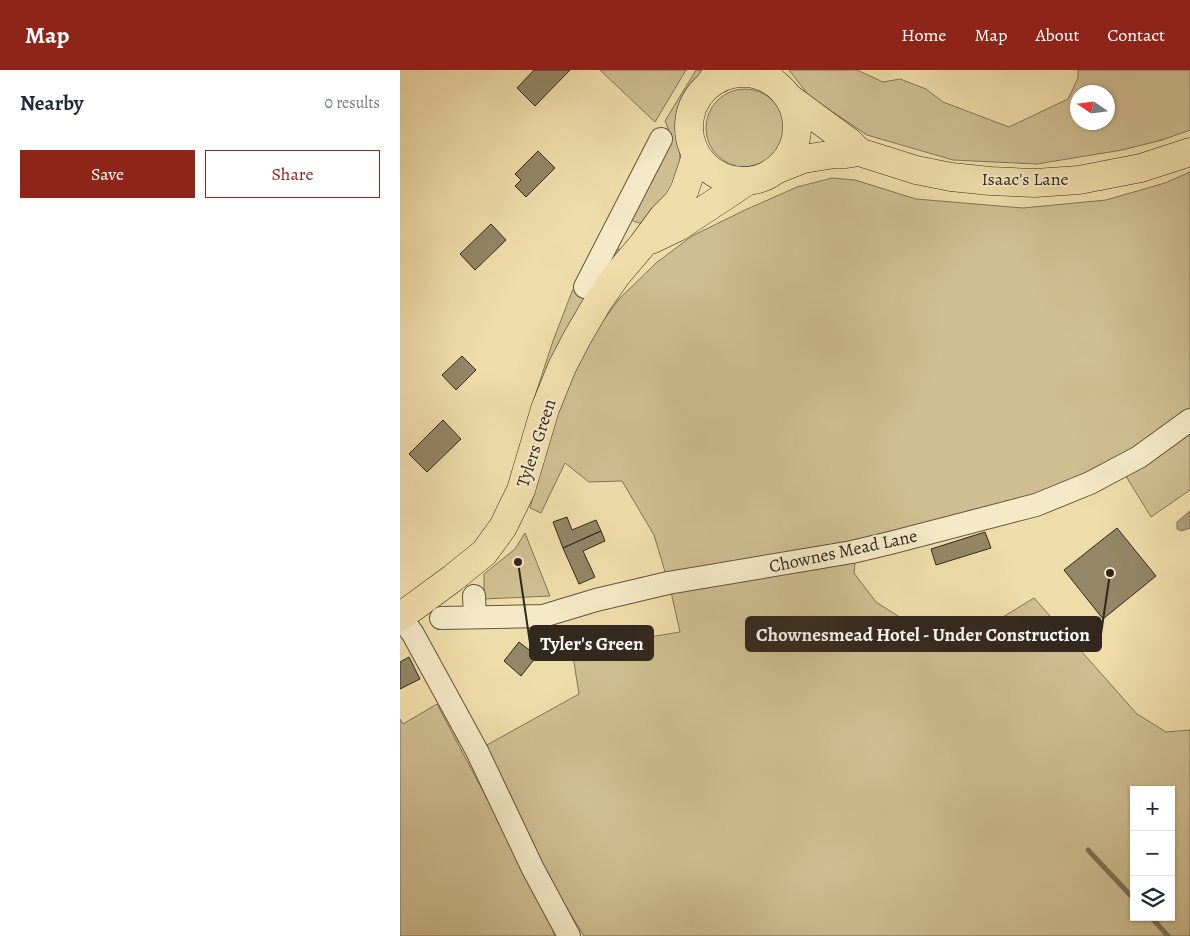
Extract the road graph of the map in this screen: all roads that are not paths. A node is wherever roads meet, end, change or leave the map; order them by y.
1 (714, 77) edge
2 (776, 82) edge
3 (661, 139) dead end
4 (859, 152) junction
5 (1190, 152) edge
6 (696, 156) junction
7 (778, 169) junction
8 (746, 182) junction
9 (618, 220) junction
10 (643, 244) junction
11 (585, 287) dead end
12 (1190, 420) edge
13 (400, 617) edge
14 (441, 618) dead end
15 (569, 936) edge

1 - 2 highway
1 - 6 highway
2 - 4 highway, Isaac's Lane
2 - 7 highway
3 - 9 street
4 - 5 highway, Isaac's Lane
4 - 7 highway, Isaac's Lane
6 - 8 highway
6 - 10 highway, Tylers Green
7 - 8 highway
8 - 10 highway, Tylers Green
9 - 10 street
9 - 11 street
10 - 13 highway, Tylers Green
12 - 14 street, Chownes Mead Lane
13 - 15 street

